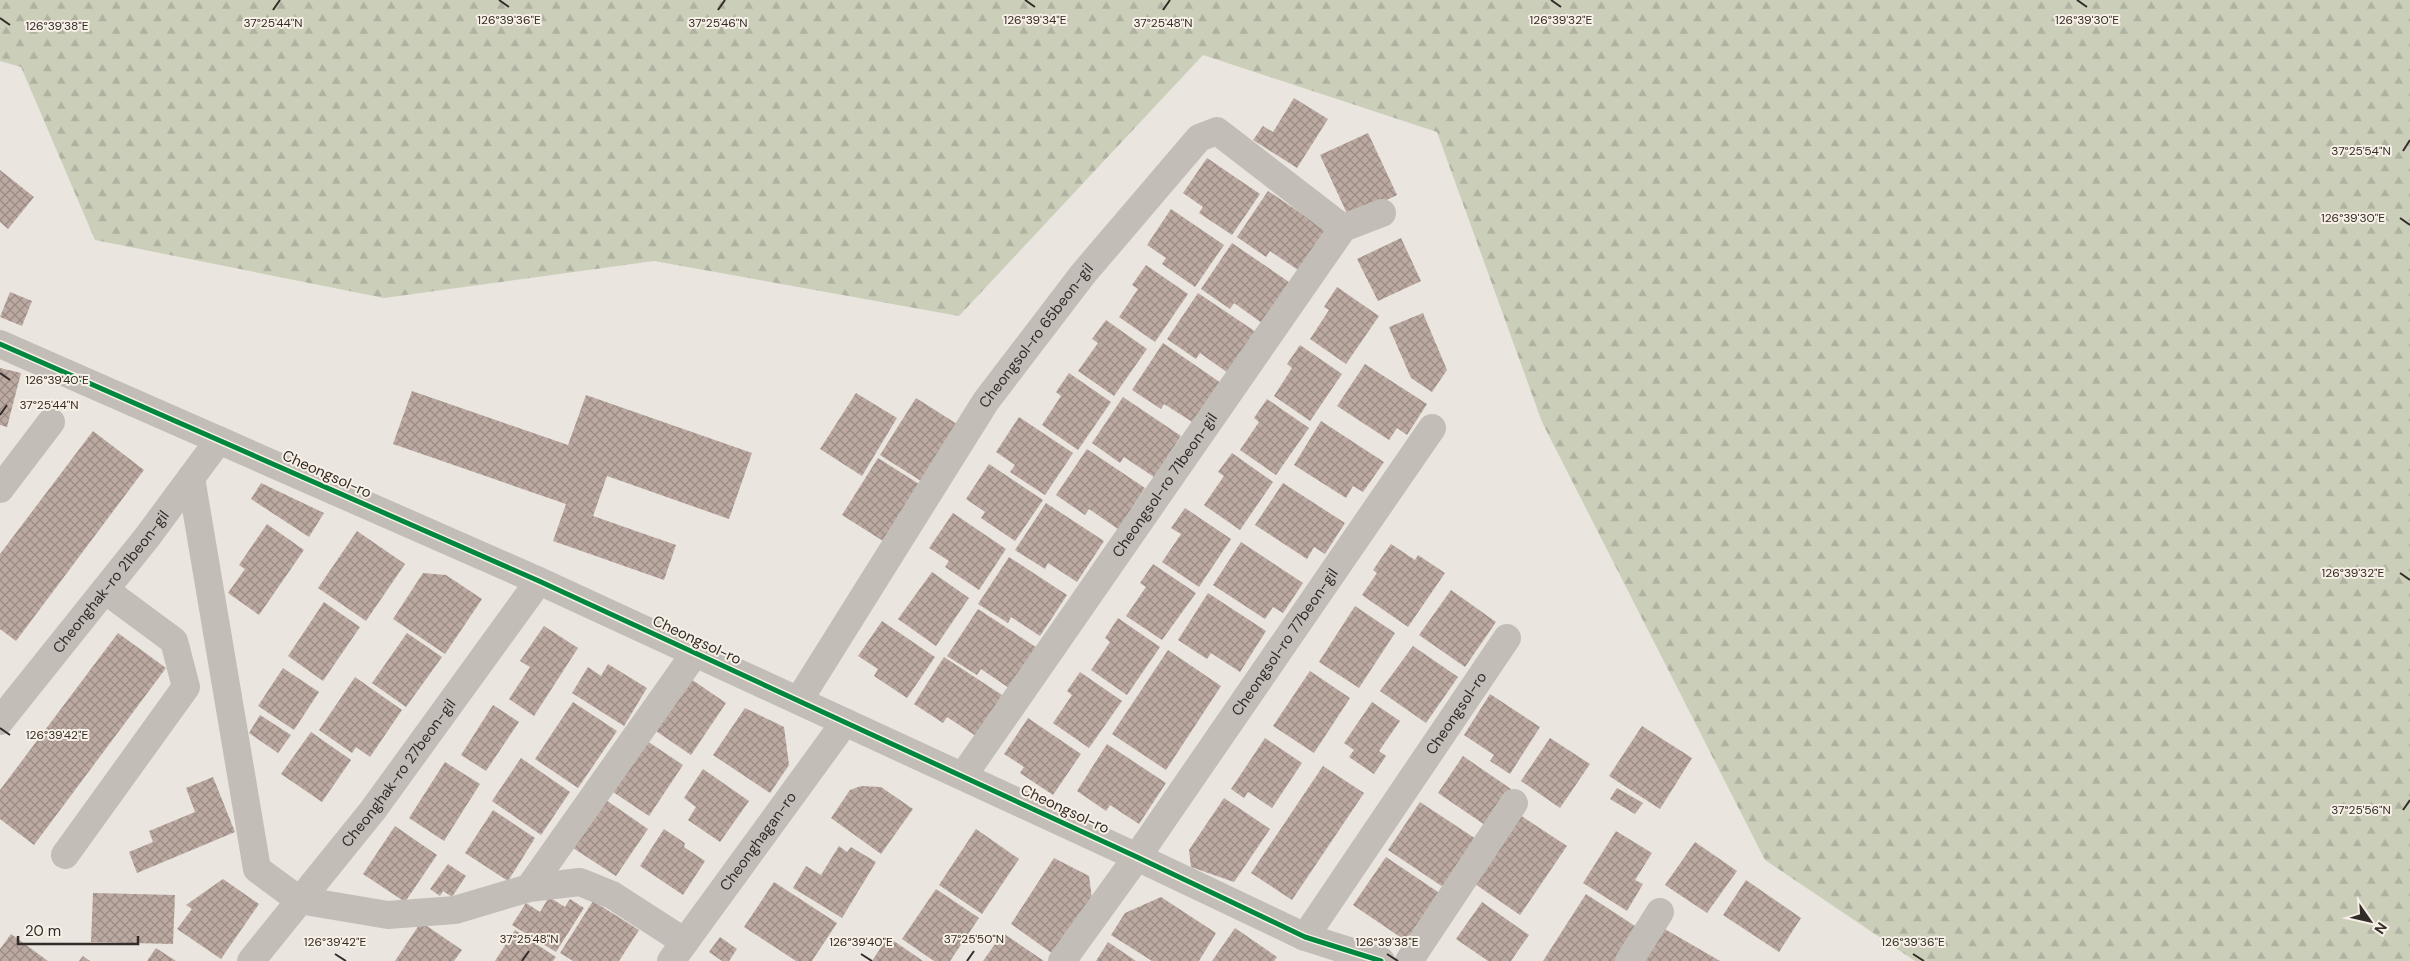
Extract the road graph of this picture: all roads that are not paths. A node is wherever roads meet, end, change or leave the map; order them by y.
1 (1382, 214) dead end
2 (1343, 228) junction
3 (0, 344) edge
4 (51, 422) dead end
5 (1432, 428) dead end
6 (219, 440) junction
7 (191, 478) junction
8 (0, 489) edge
9 (539, 581) junction
10 (105, 590) junction
11 (1507, 638) dead end
12 (695, 653) junction
13 (9, 693) edge
14 (798, 700) junction
15 (0, 721) edge
16 (845, 722) junction
17 (963, 776) junction
18 (1514, 803) dead end
19 (65, 855) dead end
20 (1137, 857) junction
21 (529, 888) junction
22 (299, 900) junction
23 (1660, 912) dead end
24 (1305, 937) junction
25 (678, 952) edge
26 (251, 961) edge
27 (1062, 961) edge
28 (1381, 961) edge
29 (1409, 961) edge
30 (1629, 961) edge

1 - 2 street
2 - 14 street, Cheongsol-ro 65beon-gil
2 - 17 street, Cheongsol-ro 71beon-gil
3 - 6 street, Cheongsol-ro
4 - 8 street
5 - 20 street, Cheongsol-ro 77beon-gil
6 - 7 street, Cheonghak-ro 21beon-gil
6 - 9 street, Cheongsol-ro
7 - 10 street, Cheonghak-ro 21beon-gil
7 - 22 street
9 - 12 street, Cheongsol-ro
9 - 22 street, Cheonghak-ro 27beon-gil
10 - 13 street, Cheonghak-ro 21beon-gil
10 - 19 street
11 - 24 street, Cheongsol-ro
12 - 14 street, Cheongsol-ro
12 - 21 street, Cheongsol-ro
13 - 15 street, Cheonghak-ro 21beon-gil
14 - 16 street, Cheongsol-ro
16 - 17 street, Cheongsol-ro
16 - 25 street, Cheonghagan-ro
17 - 20 street, Cheongsol-ro
18 - 29 street
20 - 24 street, Cheongsol-ro
20 - 27 street, Cheongsol-ro 77beon-gil
21 - 22 street
21 - 25 street
22 - 26 street, Cheonghak-ro 27beon-gil
23 - 30 street
24 - 28 street, Cheongsol-ro

